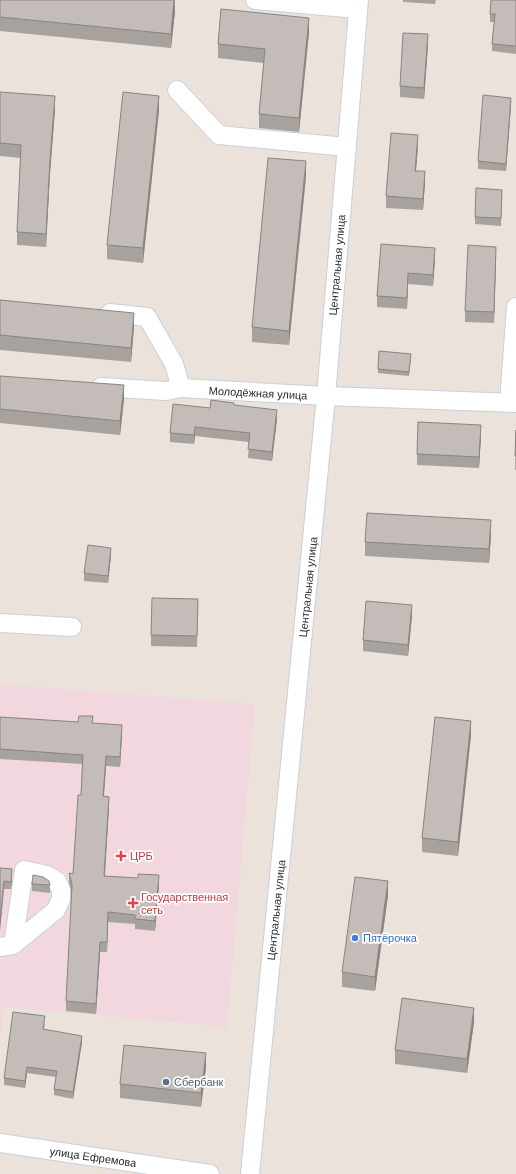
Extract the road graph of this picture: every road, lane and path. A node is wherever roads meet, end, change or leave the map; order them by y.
1 (255, 0) edge
2 (358, 4) edge
3 (177, 90) dead end
4 (347, 147) junction
5 (516, 308) edge
6 (95, 311) edge
7 (87, 386) edge
8 (181, 388) junction
9 (326, 396) junction
10 (512, 402) edge
11 (0, 623) edge
12 (72, 627) dead end
13 (0, 1144) edge
14 (210, 1174) edge
15 (250, 1174) edge

1 - 2 street
2 - 4 street, Центральная улица
3 - 4 street
4 - 9 street, Центральная улица
5 - 10 street
6 - 8 street
7 - 8 street, Молодёжная улица
8 - 9 street, Молодёжная улица
9 - 10 street, Молодёжная улица
9 - 15 street, Центральная улица
11 - 12 street
13 - 14 street, улица Ефремова

